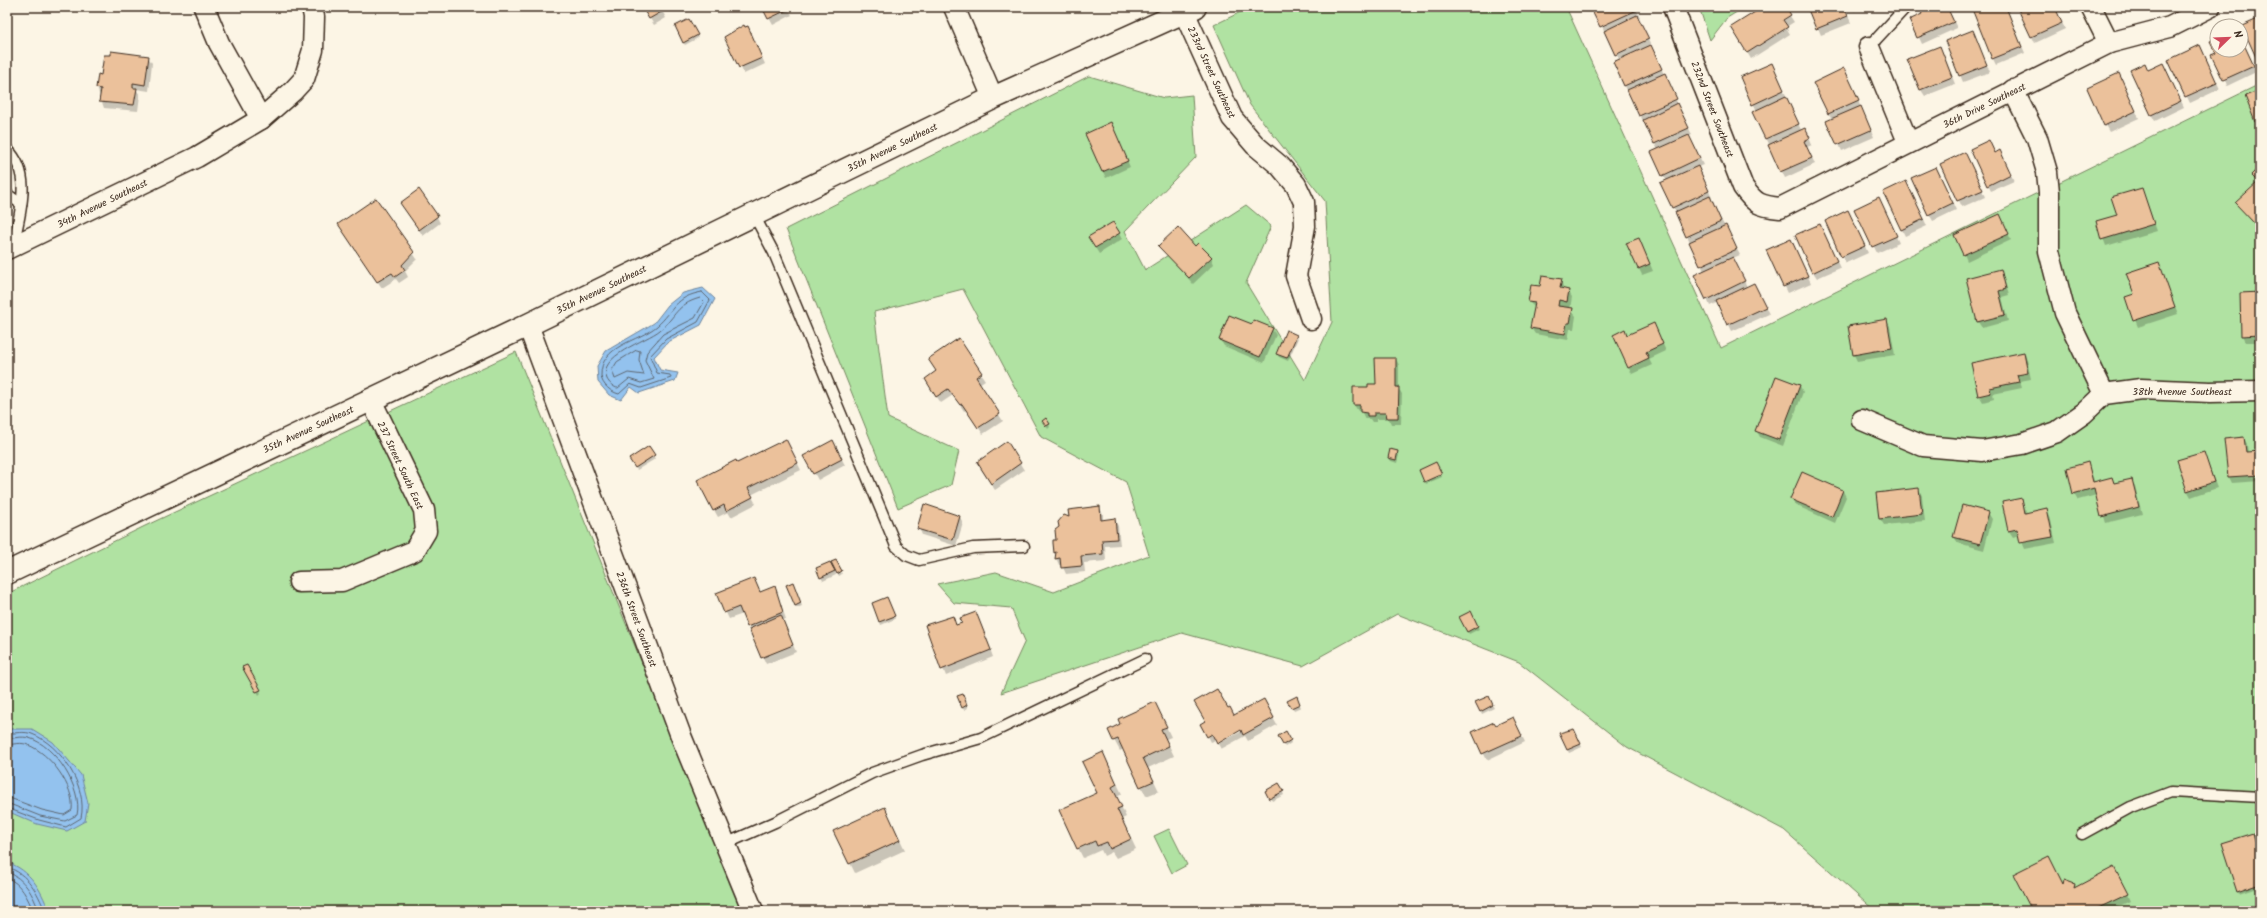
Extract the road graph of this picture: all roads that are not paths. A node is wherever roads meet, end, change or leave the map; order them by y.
1 (204, 7) edge
2 (312, 7) edge
3 (954, 7) edge
4 (1673, 7) edge
5 (1906, 7) edge
6 (2091, 7) edge
7 (2210, 7) edge
8 (1189, 10) edge
9 (2109, 43) junction
10 (1869, 47) joint
11 (2013, 90) junction
12 (993, 98) junction
13 (261, 119) junction
14 (1908, 142) junction
15 (7, 149) edge
16 (7, 194) edge
17 (21, 204) junction
18 (1761, 206) joint
19 (754, 215) junction
20 (10, 248) edge
21 (1311, 319) dead end
22 (528, 325) junction
23 (2260, 390) edge
24 (2104, 394) junction
25 (371, 400) junction
26 (1862, 420) dead end
27 (1024, 546) dead end
28 (7, 573) edge
29 (299, 582) dead end
30 (1145, 659) dead end
31 (2260, 797) edge
32 (2082, 834) dead end
33 (725, 844) junction
34 (753, 911) edge

1 - 13 street
2 - 13 street, 34th Avenue Southeast
3 - 12 street
4 - 18 street, 232nd Street Southeast
5 - 10 lane
6 - 9 street
7 - 9 street, 36th Drive Southeast
8 - 12 street, 35th Avenue Southeast
8 - 21 street, 233rd Street Southeast
9 - 11 street, 36th Drive Southeast
10 - 14 street
11 - 14 street, 36th Drive Southeast
11 - 24 street
12 - 19 street, 35th Avenue Southeast
13 - 20 street, 34th Avenue Southeast
14 - 18 street, 36th Drive Southeast
15 - 17 lane
16 - 17 lane
17 - 20 lane
19 - 22 street, 35th Avenue Southeast
19 - 27 lane
22 - 25 street, 35th Avenue Southeast
22 - 33 street, 236th Street Southeast
23 - 24 street, 38th Avenue Southeast
24 - 26 street
25 - 28 street, 35th Avenue Southeast
25 - 29 street, 237 Street South East
30 - 33 lane
31 - 32 lane
33 - 34 street, 236th Street Southeast

